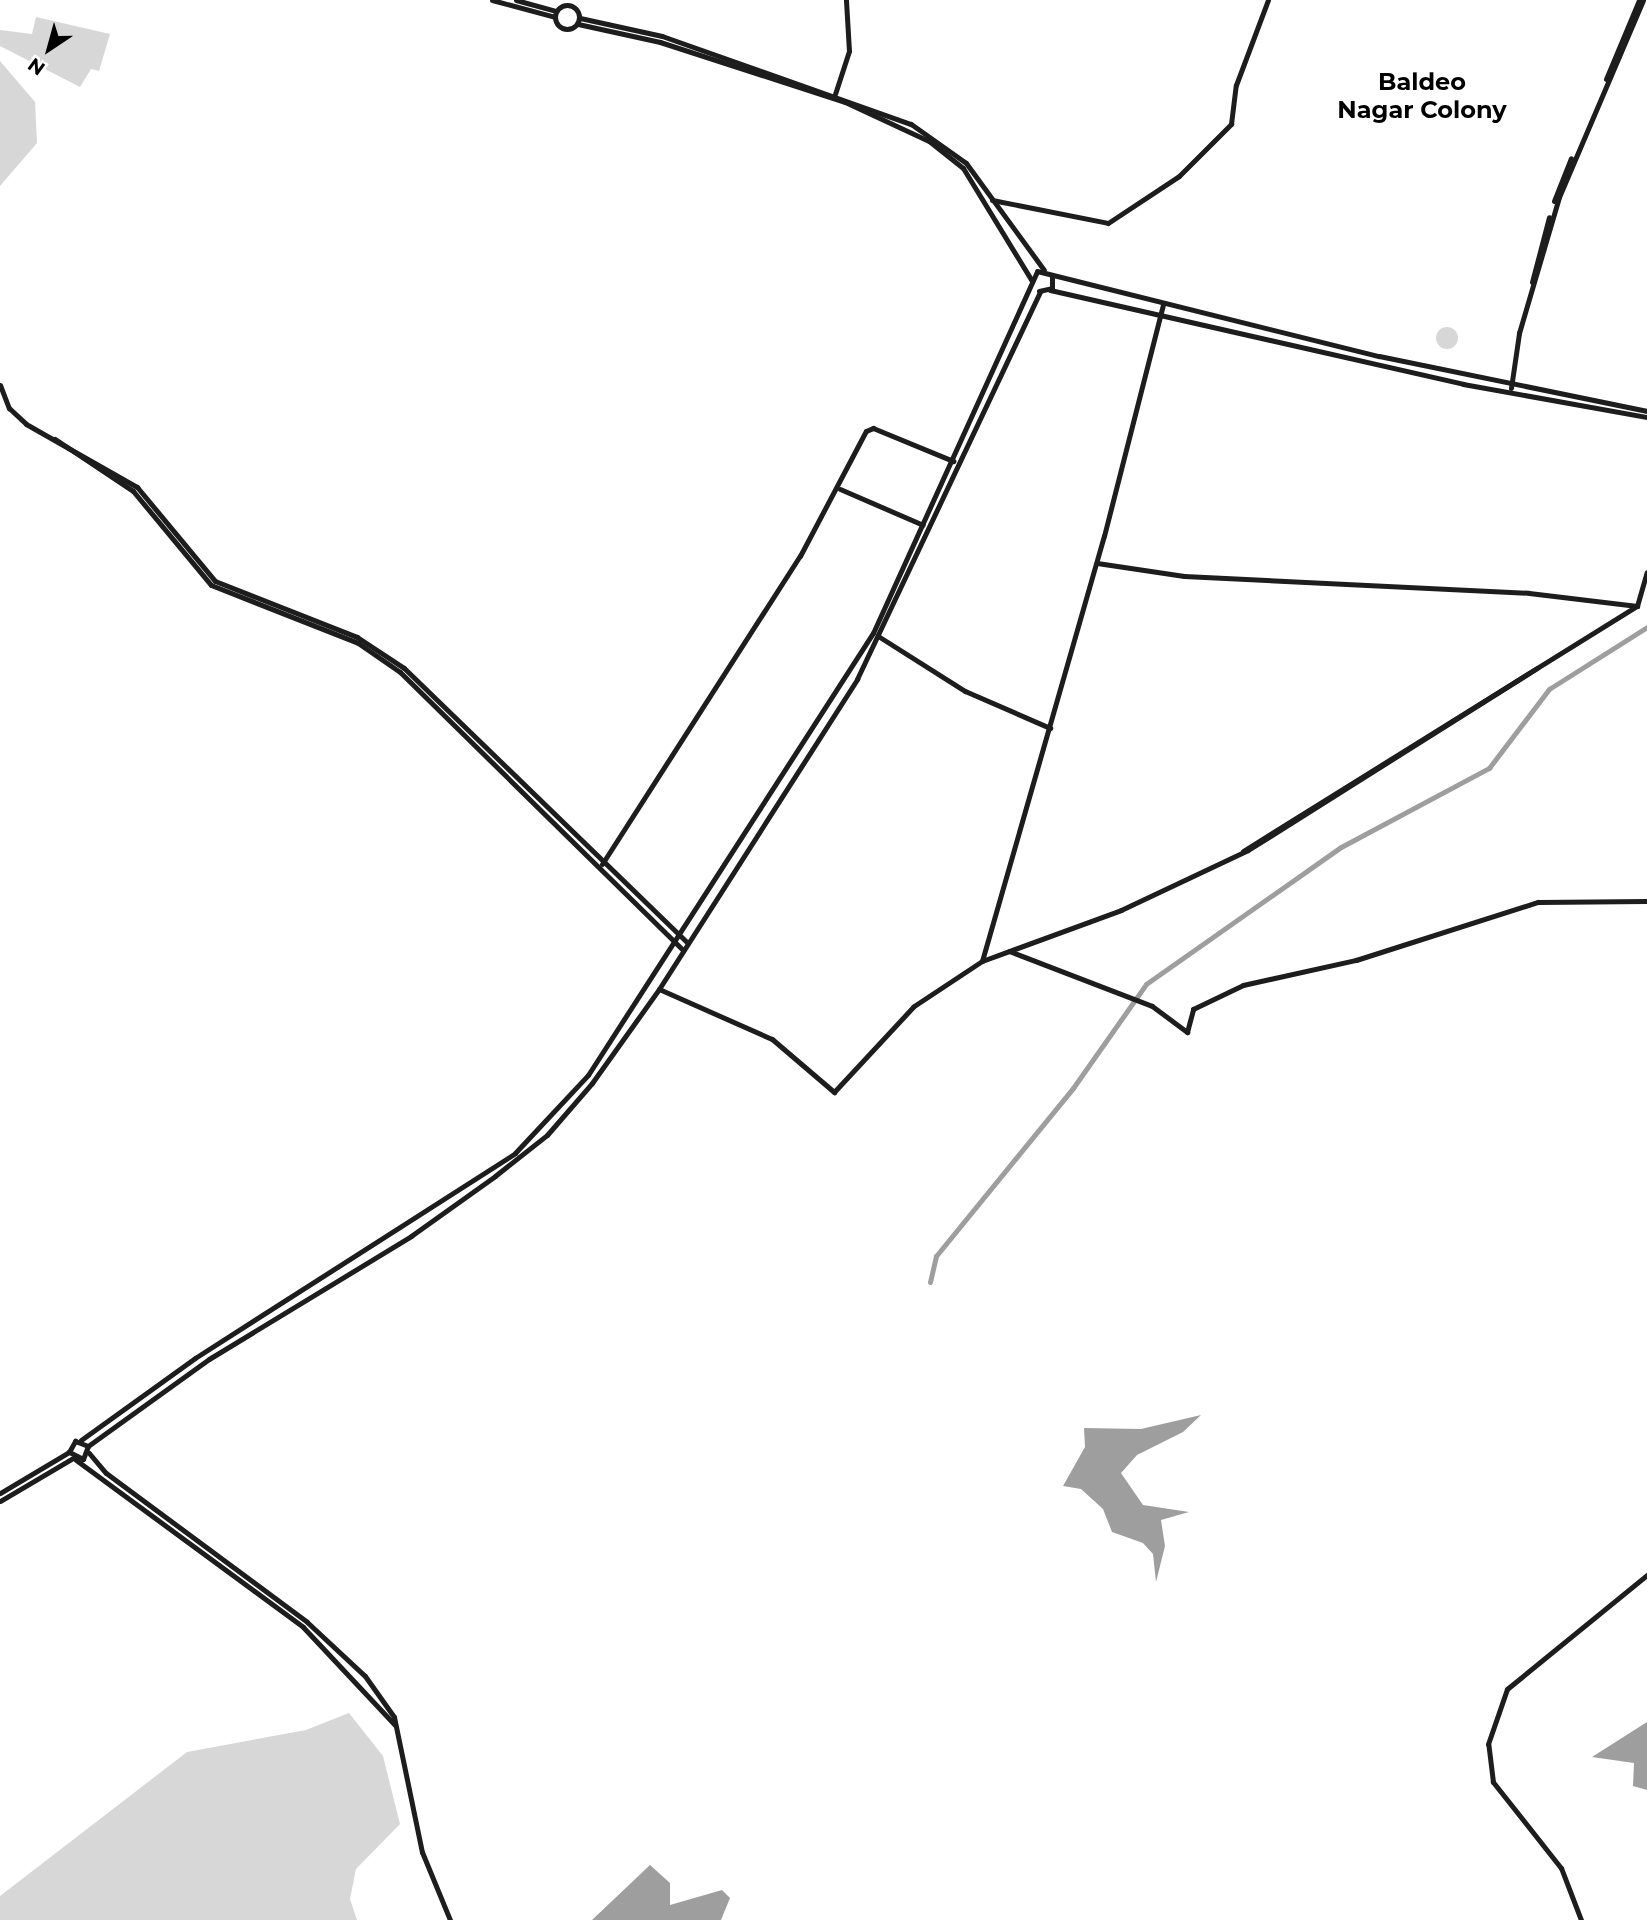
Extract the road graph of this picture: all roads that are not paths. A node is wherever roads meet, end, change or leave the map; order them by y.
1 (492, 0) edge
2 (516, 0) edge
3 (846, 0) edge
4 (1268, 0) edge
5 (1641, 0) edge
6 (570, 2) edge
7 (557, 8) edge
8 (579, 21) junction
9 (835, 94) junction
10 (992, 200) junction
11 (1047, 271) junction
12 (1032, 281) junction
13 (1037, 290) junction
14 (1050, 290) junction
15 (1163, 305) junction
16 (1161, 313) junction
17 (0, 385) edge
18 (1511, 388) junction
19 (1647, 411) edge
20 (1647, 417) edge
21 (55, 439) junction
22 (955, 462) junction
23 (840, 489) junction
24 (923, 525) junction
25 (1097, 563) junction
26 (1647, 572) edge
27 (1637, 606) junction
28 (876, 635) junction
29 (1050, 728) junction
30 (602, 864) junction
31 (1647, 901) edge
32 (680, 937) junction
33 (687, 942) junction
34 (675, 943) junction
35 (683, 950) junction
36 (1009, 951) junction
37 (982, 961) junction
38 (659, 989) junction
39 (81, 1440) junction
40 (88, 1450) junction
41 (69, 1452) junction
42 (75, 1459) junction
43 (0, 1493) edge
44 (0, 1501) edge
45 (1647, 1575) edge
46 (396, 1725) junction
47 (450, 1920) edge
48 (1581, 1920) edge

1 - 7 street
2 - 7 street
3 - 9 street
4 - 10 street
5 - 18 street
6 - 7 street
6 - 8 street
7 - 8 street
8 - 9 street
8 - 12 street
9 - 10 street
10 - 11 street
11 - 12 street
11 - 14 street
11 - 15 street
12 - 13 street
13 - 14 street
13 - 22 street
14 - 16 street
15 - 16 street
15 - 18 street
16 - 18 street
16 - 25 street
17 - 21 street
18 - 19 street
18 - 20 street
21 - 30 street
21 - 34 street
22 - 23 street
22 - 24 street
22 - 28 street
23 - 24 street
23 - 30 street
24 - 28 street
25 - 27 street
25 - 29 street
26 - 27 street
27 - 36 street
28 - 29 street
28 - 32 street
28 - 33 street
29 - 37 street
30 - 32 street
31 - 36 street
32 - 33 street
32 - 34 street
33 - 35 street
34 - 35 street
34 - 39 street
35 - 38 street
36 - 37 street
37 - 38 street
38 - 40 street
39 - 40 street
39 - 41 street
40 - 42 street
40 - 46 street
41 - 42 street
41 - 43 street
42 - 44 street
42 - 46 street
45 - 48 street
46 - 47 street

